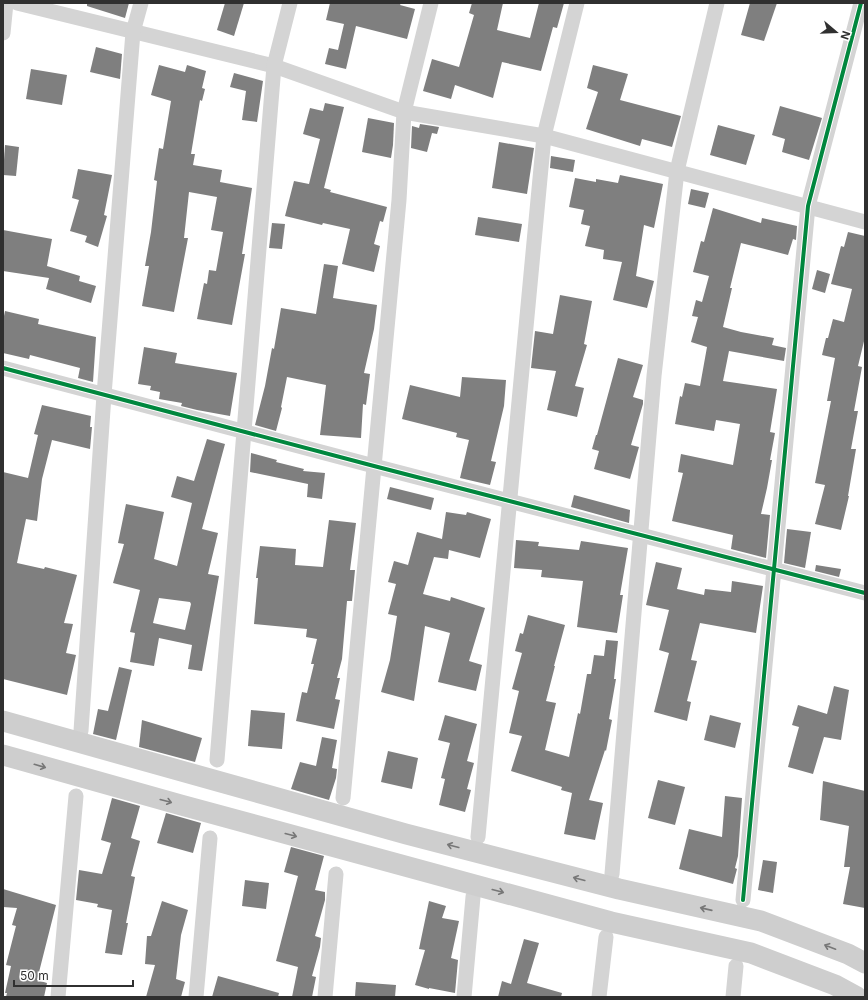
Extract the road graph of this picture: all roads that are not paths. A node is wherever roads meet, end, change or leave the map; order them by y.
1 (6, 3) edge
2 (17, 3) edge
3 (141, 3) edge
4 (290, 3) edge
5 (431, 3) edge
6 (577, 3) edge
7 (717, 3) edge
8 (861, 3) edge
9 (133, 32) junction
10 (3, 33) edge
11 (274, 66) junction
12 (404, 112) junction
13 (544, 136) junction
14 (677, 171) junction
15 (808, 206) junction
16 (865, 222) edge
17 (3, 368) edge
18 (104, 395) junction
19 (244, 432) junction
20 (374, 466) junction
21 (510, 501) junction
22 (641, 535) junction
23 (774, 569) junction
24 (865, 593) edge
25 (3, 721) edge
26 (81, 731) dead end
27 (3, 755) edge
28 (216, 760) dead end
29 (76, 796) dead end
30 (343, 798) dead end
31 (406, 834) junction
32 (478, 837) dead end
33 (210, 838) dead end
34 (398, 865) junction
35 (336, 874) dead end
36 (612, 874) dead end
37 (473, 897) dead end
38 (743, 900) dead end
39 (606, 937) dead end
40 (865, 963) edge
41 (736, 966) dead end
42 (58, 997) edge
43 (196, 997) edge
44 (325, 997) edge
45 (464, 997) edge
46 (599, 997) edge
47 (733, 997) edge
48 (857, 997) edge

1 - 10 street
2 - 9 street
3 - 9 street
4 - 11 street
5 - 12 street
6 - 13 street
7 - 14 street
8 - 15 street
9 - 11 street
9 - 18 street
11 - 12 street
11 - 19 street
12 - 13 street
12 - 20 street
13 - 14 street
13 - 21 street
14 - 15 street
14 - 22 street
15 - 16 street
15 - 23 street
17 - 18 street
18 - 19 street
18 - 26 street
19 - 20 street
19 - 28 street
20 - 21 street
20 - 30 street
21 - 22 street
21 - 32 street
22 - 23 street
22 - 36 street
23 - 24 street
23 - 38 street
25 - 31 main road
27 -> 34 main road
29 - 42 street
31 - 34 main road
40 -> 31 main road
33 - 43 street
34 -> 48 main road
35 - 44 street
37 - 45 street
39 - 46 street
41 - 47 street

